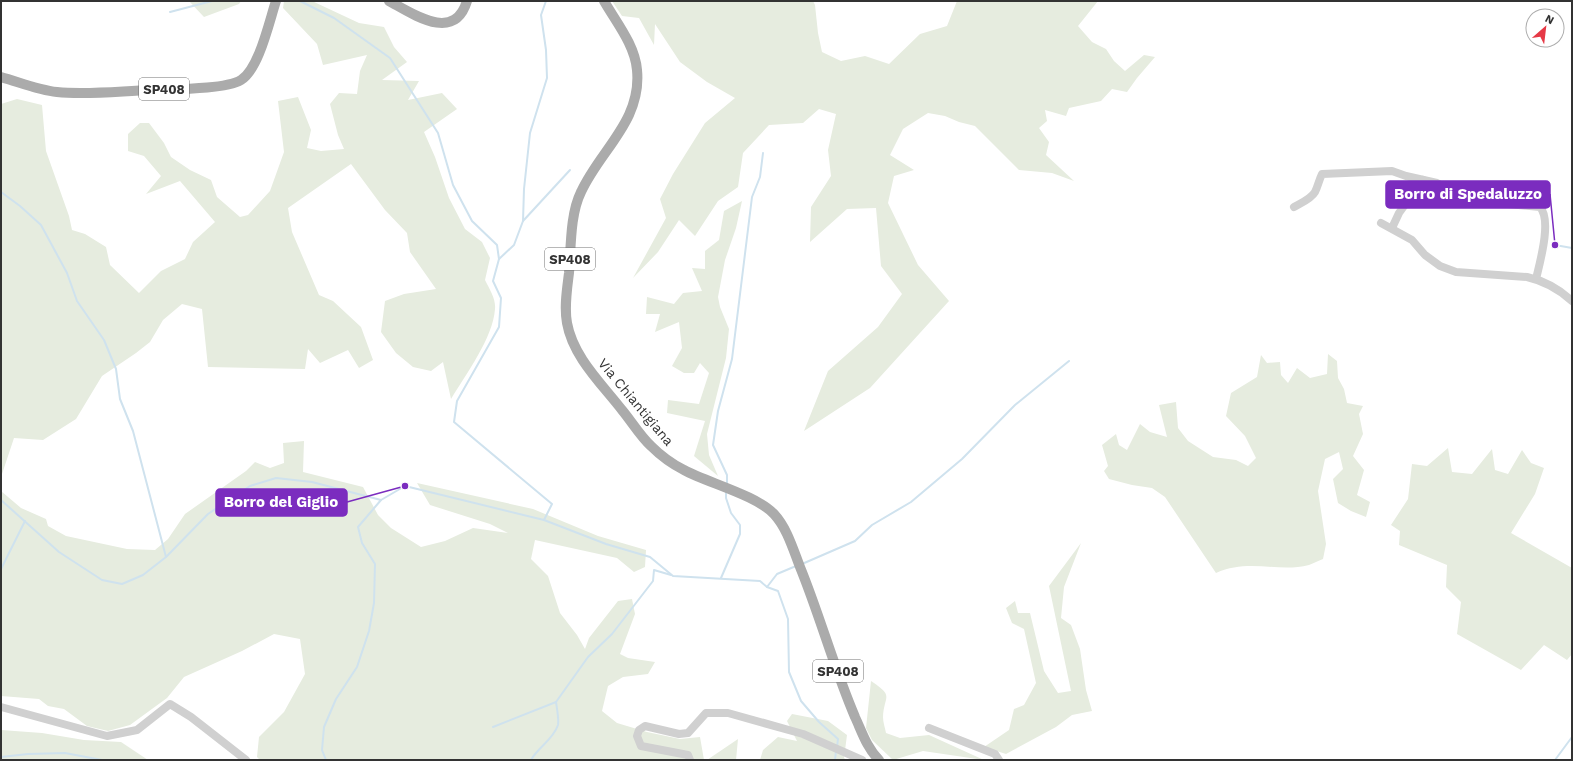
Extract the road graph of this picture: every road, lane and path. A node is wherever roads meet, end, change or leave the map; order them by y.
1 (276, 1) edge
2 (389, 1) edge
3 (467, 1) edge
4 (604, 1) edge
5 (1, 77) edge
6 (1423, 180) junction
7 (1294, 207) dead end
8 (1380, 223) dead end
9 (1392, 228) junction
10 (1536, 279) junction
11 (1572, 301) edge
12 (1, 707) edge
13 (929, 728) dead end
14 (246, 760) edge
15 (690, 760) edge
16 (862, 760) edge
17 (879, 760) edge
18 (999, 760) edge

1 - 5 main road, SP408
2 - 3 main road
4 - 17 main road, Via Chiantigiana / SP408
6 - 7 street
6 - 9 street
6 - 10 street
8 - 9 street
9 - 10 street
10 - 11 street
12 - 14 street
13 - 18 street
15 - 16 street

